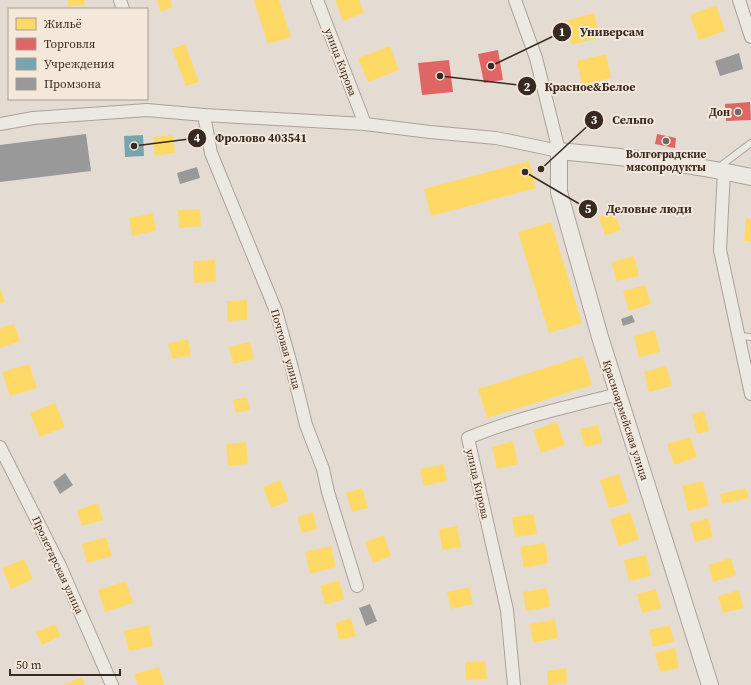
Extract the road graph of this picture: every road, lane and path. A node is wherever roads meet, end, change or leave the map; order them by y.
1 (317, 0) edge
2 (515, 0) edge
3 (739, 0) edge
4 (751, 37) edge
5 (146, 104) edge
6 (204, 115) junction
7 (0, 124) edge
8 (365, 124) junction
9 (751, 143) edge
10 (559, 151) junction
11 (720, 170) junction
12 (751, 177) edge
13 (738, 336) junction
14 (751, 337) edge
15 (618, 394) junction
16 (751, 394) edge
17 (0, 447) edge
18 (357, 586) dead end
19 (112, 685) edge
20 (514, 685) edge
21 (710, 685) edge

1 - 8 street, улица Кирова
2 - 10 street
3 - 4 street
5 - 6 street
5 - 7 street
6 - 8 street
6 - 18 street, Почтовая улица
8 - 10 street
9 - 11 lane
10 - 11 street
10 - 15 street, Красноармейская улица
11 - 12 street
11 - 13 street
13 - 14 lane
13 - 16 street
15 - 20 street, улица Кирова
15 - 21 street, Красноармейская улица
17 - 19 street, Пролетарская улица

